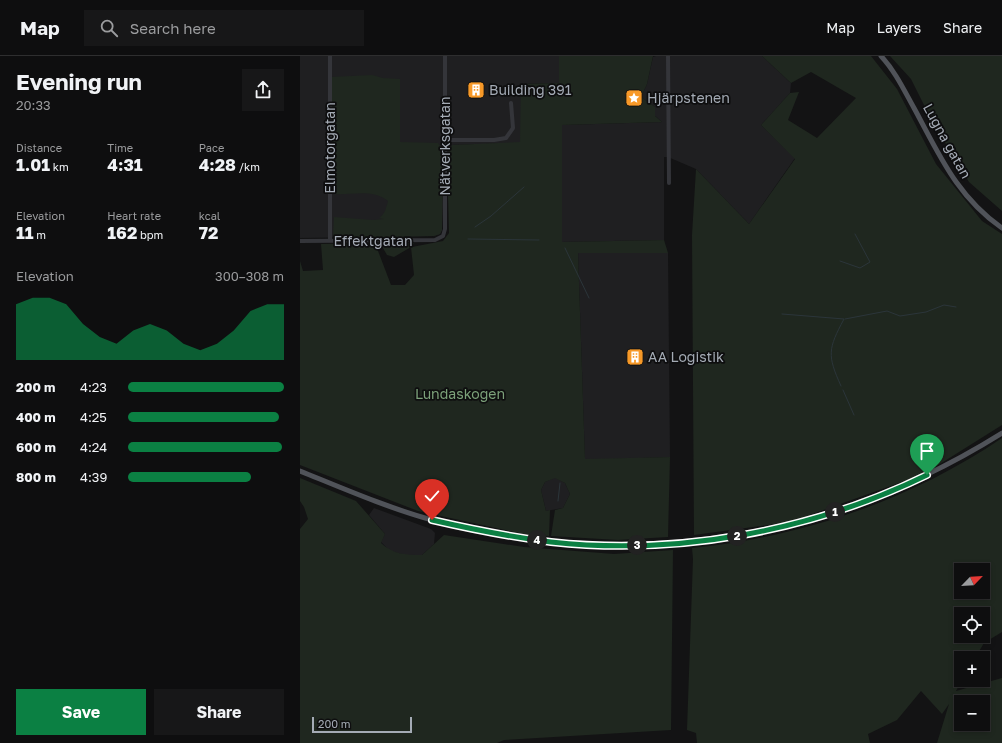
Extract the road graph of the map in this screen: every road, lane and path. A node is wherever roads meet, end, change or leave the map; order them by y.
1 (330, 56) edge
2 (444, 56) edge
3 (668, 56) edge
4 (881, 56) edge
5 (511, 103) dead end
6 (445, 140) junction
7 (669, 184) dead end
8 (1002, 228) edge
9 (444, 235) joint
10 (300, 241) edge
11 (330, 241) junction
12 (1002, 433) edge
13 (300, 471) edge

1 - 11 street, Elmotorgatan
2 - 6 street, Nätverksgatan
3 - 7 street
4 - 8 main road, Lugna gatan
5 - 6 street
6 - 9 street, Nätverksgatan
9 - 11 street, Effektgatan
10 - 11 street, Effektgatan
12 - 13 main road

